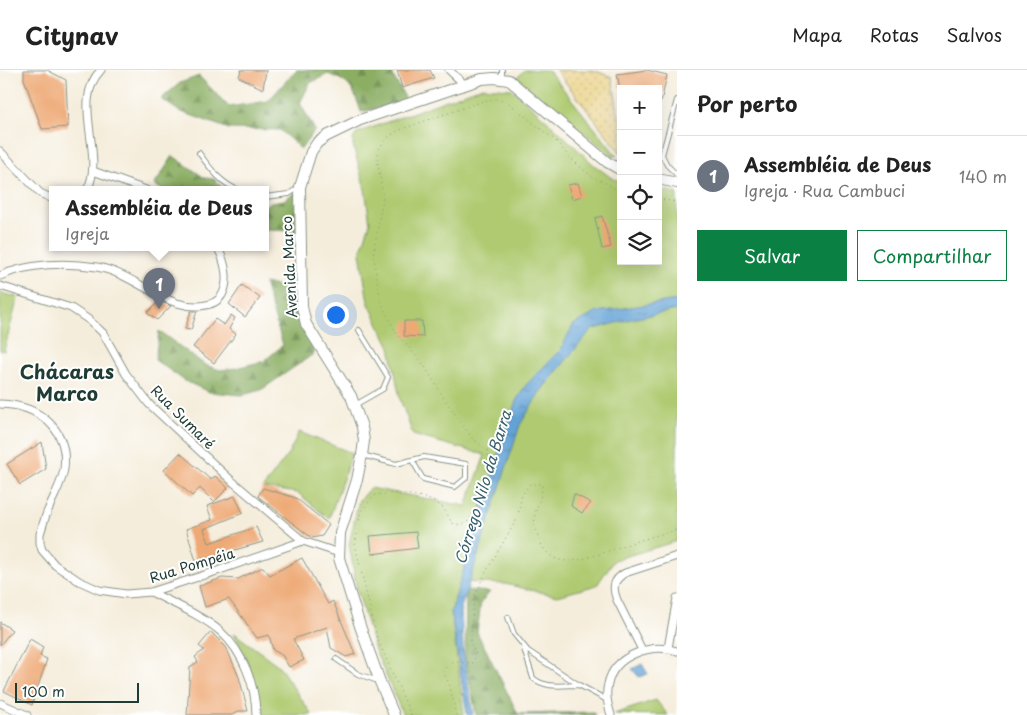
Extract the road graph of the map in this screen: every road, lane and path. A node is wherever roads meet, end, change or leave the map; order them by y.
1 (101, 70) edge
2 (449, 70) edge
3 (502, 74) edge
4 (465, 85) junction
5 (677, 100) edge
6 (662, 149) edge
7 (0, 151) edge
8 (199, 152) dead end
9 (662, 159) edge
10 (617, 168) edge
11 (93, 171) junction
12 (677, 175) edge
13 (662, 180) edge
14 (677, 183) edge
15 (89, 186) edge
16 (135, 186) edge
17 (229, 186) edge
18 (300, 187) junction
19 (617, 189) edge
20 (49, 196) edge
21 (269, 196) edge
22 (662, 200) edge
23 (677, 202) edge
24 (220, 251) edge
25 (0, 276) edge
26 (0, 286) edge
27 (359, 330) dead end
28 (0, 404) edge
29 (355, 404) junction
30 (362, 455) junction
31 (412, 460) junction
32 (677, 530) edge
33 (303, 541) junction
34 (339, 553) junction
35 (677, 556) edge
36 (151, 592) junction
37 (677, 598) edge
38 (508, 617) dead end
39 (524, 647) junction
40 (668, 648) junction
41 (642, 650) junction
42 (677, 650) edge
43 (336, 659) dead end
44 (380, 682) junction
45 (579, 685) junction
46 (607, 700) junction
47 (0, 703) edge
48 (27, 715) edge
49 (256, 715) edge
50 (394, 715) edge
51 (411, 715) edge
52 (456, 715) edge
53 (611, 715) edge

1 - 11 street
2 - 4 street
3 - 4 main road, Avenida Marco
3 - 10 main road, Avenida Marco
4 - 18 main road, Avenida Marco
5 - 6 lane
7 - 20 street
8 - 17 lane
9 - 12 lane
11 - 15 street
11 - 16 street
13 - 14 main road
18 - 21 lane
18 - 29 main road, Avenida Marco
19 - 51 path
22 - 23 path
24 - 25 street
26 - 33 street, Rua Sumaré
27 - 29 lane
28 - 36 street, Rua Pompéia
29 - 30 main road, Avenida Marco
30 - 31 lane
30 - 34 main road, Avenida Marco
31 - 31 lane
32 - 52 path
33 - 34 street
33 - 36 street, Rua Pompéia
34 - 44 main road, Avenida Marco
35 - 41 street
36 - 49 street
37 - 40 street
38 - 39 lane
39 - 45 lane
39 - 45 lane
40 - 41 street
40 - 42 street
41 - 46 street
43 - 44 lane
44 - 50 main road, Avenida Marco
45 - 46 lane
46 - 53 street
47 - 48 street

